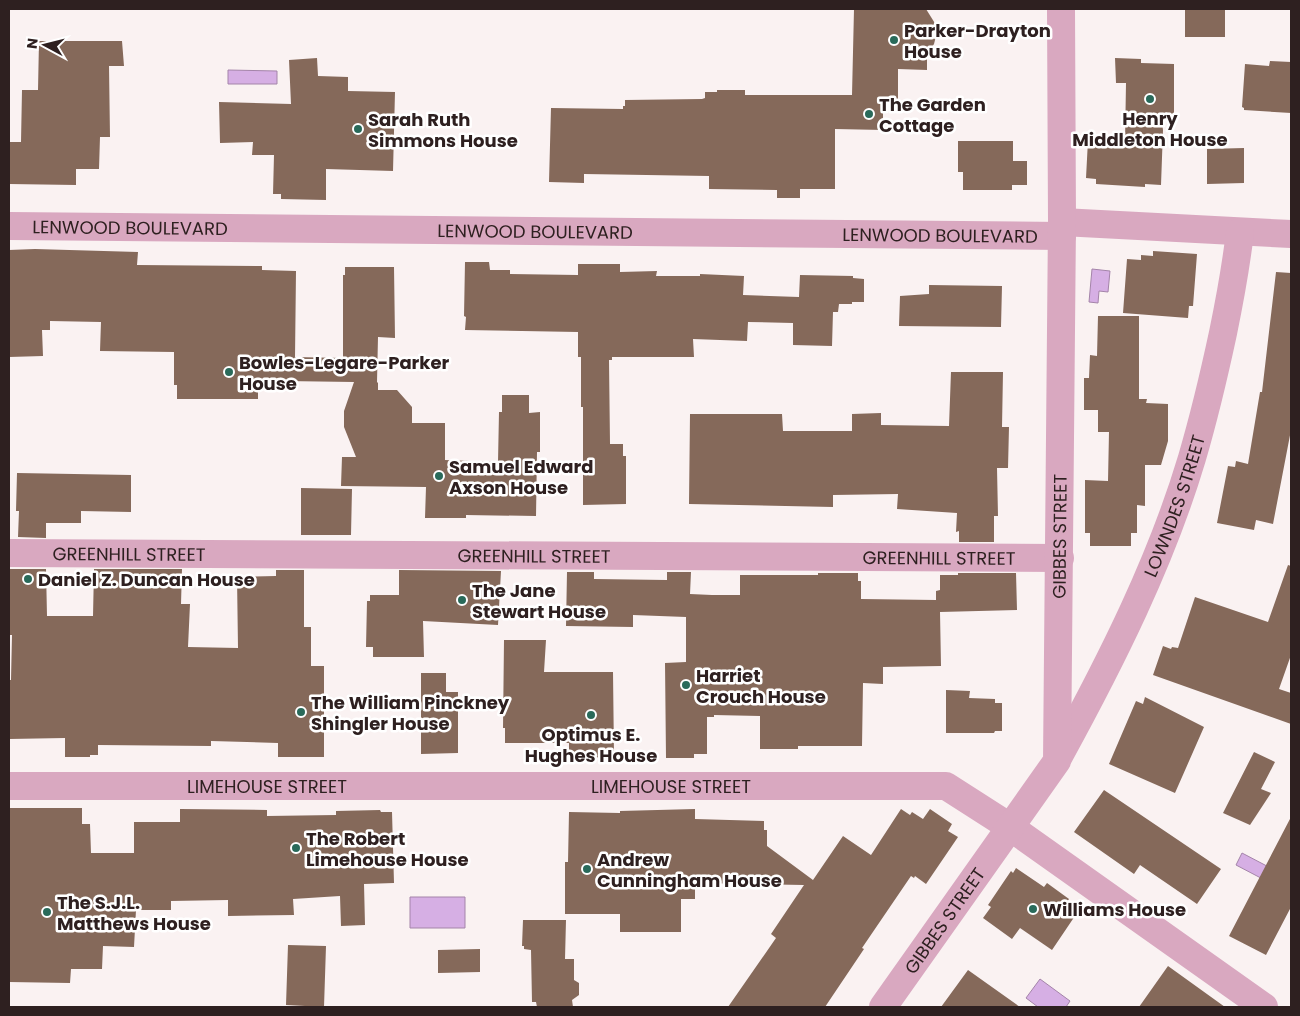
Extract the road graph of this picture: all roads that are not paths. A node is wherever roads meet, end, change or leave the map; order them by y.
1 (1061, 9) edge
2 (9, 226) edge
3 (1062, 229) junction
4 (1240, 232) junction
5 (1291, 234) edge
6 (9, 553) edge
7 (1060, 558) junction
8 (1057, 761) junction
9 (9, 786) edge
10 (1010, 827) junction
11 (883, 1007) edge
12 (1264, 1007) edge

1 - 3 street, GIBBES STREET
2 - 3 street, LENWOOD BOULEVARD
3 - 4 street, LENWOOD BOULEVARD
3 - 7 street, GIBBES STREET
4 - 5 street, LENWOOD BOULEVARD
4 - 8 street, LOWNDES STREET
6 - 7 street, GREENHILL STREET
7 - 8 street, GIBBES STREET
8 - 10 street, GIBBES STREET
9 - 10 street, LIMEHOUSE STREET
10 - 11 street, GIBBES STREET
10 - 12 street, LIMEHOUSE STREET

